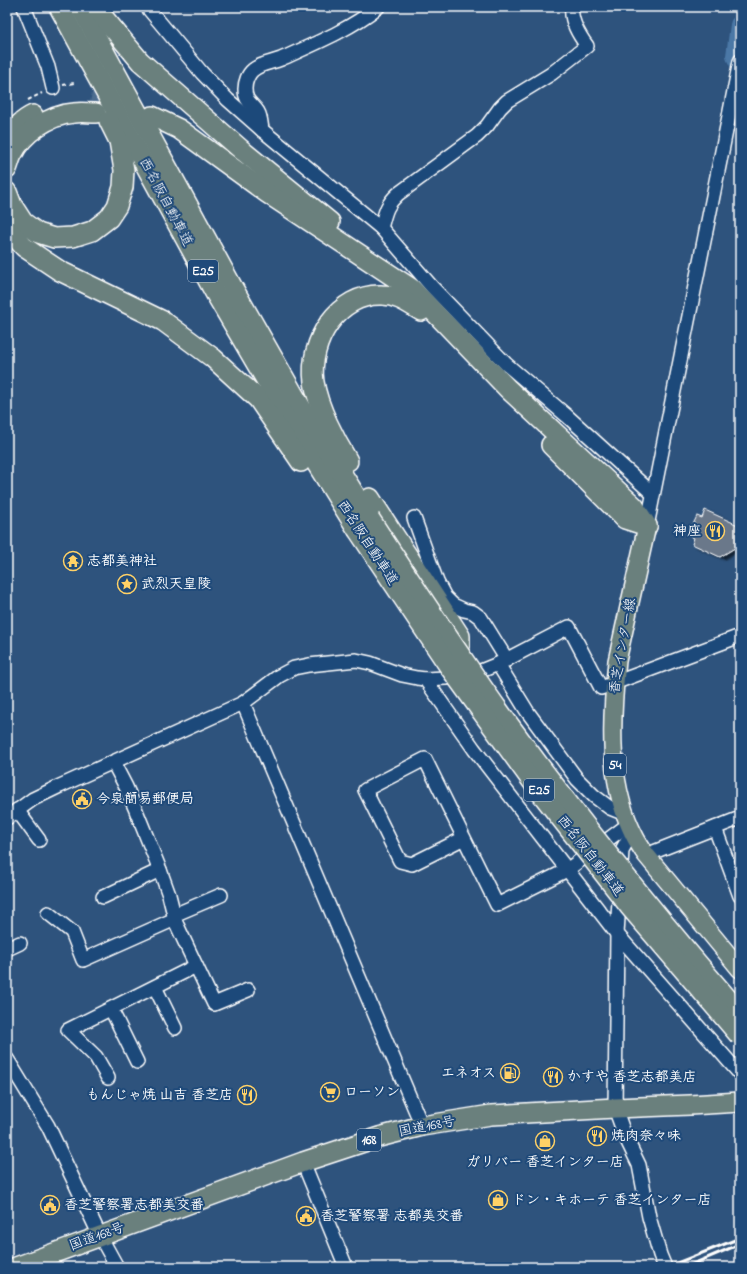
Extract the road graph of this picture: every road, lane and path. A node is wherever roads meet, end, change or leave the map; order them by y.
1 (24, 7) edge
2 (50, 7) edge
3 (59, 7) edge
4 (80, 7) edge
5 (95, 7) edge
6 (147, 7) edge
7 (378, 7) edge
8 (572, 7) edge
9 (739, 66) edge
10 (74, 83) dead end
11 (738, 86) edge
12 (53, 88) junction
13 (22, 103) dead end
14 (262, 130) junction
15 (7, 138) edge
16 (7, 169) edge
17 (7, 192) edge
18 (7, 228) edge
19 (381, 228) junction
20 (412, 289) junction
21 (421, 311) junction
22 (652, 494) junction
23 (414, 518) dead end
24 (364, 523) junction
25 (647, 526) junction
26 (740, 636) edge
27 (502, 662) junction
28 (425, 679) junction
29 (615, 684) junction
30 (243, 702) junction
31 (113, 762) junction
32 (12, 814) edge
33 (740, 818) edge
34 (630, 825) junction
35 (715, 828) junction
36 (464, 838) junction
37 (39, 840) dead end
38 (646, 855) junction
39 (160, 870) junction
40 (567, 870) junction
41 (221, 895) dead end
42 (740, 896) edge
43 (103, 897) dead end
44 (48, 913) dead end
45 (174, 917) junction
46 (617, 934) junction
47 (20, 943) dead end
48 (7, 949) edge
49 (196, 966) junction
50 (740, 969) edge
51 (155, 987) junction
52 (248, 990) dead end
53 (111, 1009) junction
54 (740, 1013) edge
55 (175, 1028) dead end
56 (740, 1036) edge
57 (7, 1059) edge
58 (137, 1062) dead end
59 (740, 1074) edge
60 (108, 1078) dead end
61 (740, 1094) edge
62 (740, 1102) edge
63 (690, 1105) junction
64 (615, 1108) junction
65 (422, 1126) junction
66 (303, 1162) junction
67 (100, 1236) junction
68 (16, 1267) edge
69 (116, 1267) edge
70 (346, 1267) edge
71 (665, 1267) edge

1 - 12 street
2 - 17 highway
3 - 24 highway, 西名阪自動車道 / E25
4 - 24 highway, 西名阪自動車道 / E25
5 - 20 highway
6 - 14 street
7 - 14 street
8 - 19 street
9 - 11 street
10 - 12 path
11 - 22 street
12 - 13 path
14 - 19 street
15 - 16 highway
18 - 24 highway
19 - 22 street
20 - 21 highway
20 - 25 highway
21 - 24 highway
21 - 25 highway
22 - 25 street
23 - 27 street
24 - 54 highway, 西名阪自動車道 / E25, bridge
24 - 56 highway, 西名阪自動車道 / E25, bridge
25 - 29 main road, 香芝インター線 / 54
26 - 29 street
27 - 28 street
27 - 29 street
27 - 34 street
28 - 30 street
28 - 40 street
29 - 34 main road, 香芝インター線 / 54
30 - 31 street
30 - 65 street
31 - 32 street
31 - 39 street
32 - 37 street
33 - 35 street
34 - 38 main road, 香芝インター線 / 54
34 - 40 street
34 - 46 street
35 - 38 street
35 - 42 street
36 - 36 street
36 - 40 street
38 - 50 main road, 香芝インター線 / 54
39 - 43 street
39 - 45 street
40 - 46 street
41 - 45 street
44 - 45 street
45 - 49 street
46 - 59 street
46 - 64 street
47 - 48 street
49 - 51 street
49 - 52 street
51 - 53 street
51 - 55 street
53 - 58 street
53 - 60 street
57 - 67 street
61 - 63 main road
62 - 63 highway, 国道168号 / 168
63 - 64 highway, 国道168号 / 168
64 - 65 highway, 国道168号 / 168
64 - 71 street
65 - 66 highway, 国道168号 / 168
66 - 67 highway, 国道168号 / 168
66 - 70 street
67 - 68 highway, 国道168号 / 168
67 - 69 street

